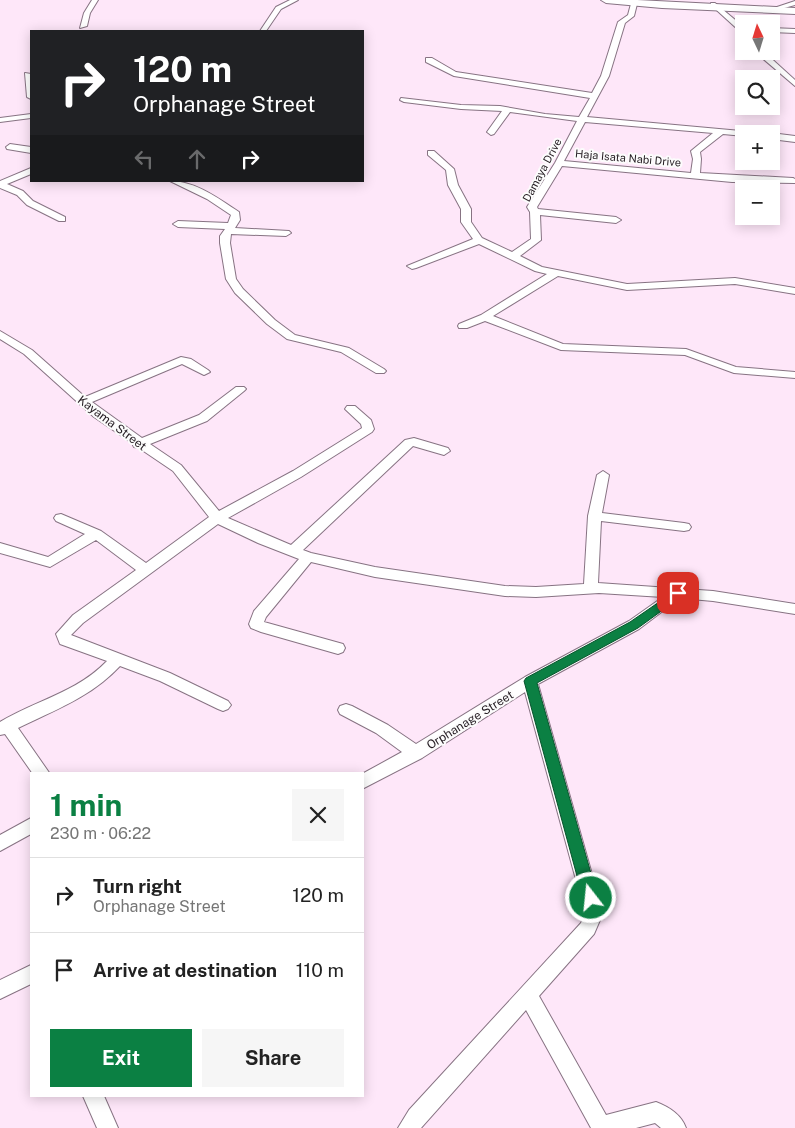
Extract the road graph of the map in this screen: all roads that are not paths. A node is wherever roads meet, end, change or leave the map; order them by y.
1 (95, 0) edge
2 (295, 0) edge
3 (606, 0) edge
4 (633, 1) edge
5 (655, 2) edge
6 (790, 5) edge
7 (714, 6) junction
8 (735, 24) edge
9 (83, 26) dead end
10 (264, 30) edge
11 (780, 30) edge
12 (795, 31) edge
13 (429, 60) dead end
14 (768, 60) edge
15 (795, 73) edge
16 (784, 74) junction
17 (28, 75) dead end
18 (795, 84) edge
19 (30, 90) edge
20 (594, 96) junction
21 (404, 100) dead end
22 (508, 109) junction
23 (30, 116) edge
24 (581, 118) junction
25 (0, 120) edge
26 (722, 131) junction
27 (491, 132) dead end
28 (735, 132) edge
29 (780, 137) edge
30 (795, 139) edge
31 (10, 146) dead end
32 (30, 150) edge
33 (431, 153) dead end
34 (559, 163) junction
35 (30, 171) edge
36 (695, 175) junction
37 (793, 181) dead end
38 (176, 182) edge
39 (0, 185) edge
40 (535, 212) junction
41 (62, 219) dead end
42 (616, 220) dead end
43 (178, 224) dead end
44 (230, 228) junction
45 (286, 233) dead end
46 (479, 240) junction
47 (512, 257) junction
48 (412, 266) dead end
49 (555, 273) junction
50 (795, 291) edge
51 (484, 316) junction
52 (463, 326) dead end
53 (0, 334) edge
54 (380, 371) dead end
55 (204, 372) dead end
56 (795, 375) edge
57 (240, 388) dead end
58 (83, 402) junction
59 (351, 409) dead end
60 (138, 444) junction
61 (444, 451) dead end
62 (603, 475) dead end
63 (595, 516) junction
64 (61, 518) dead end
65 (217, 518) junction
66 (684, 527) dead end
67 (96, 534) junction
68 (0, 548) edge
69 (293, 551) junction
70 (308, 557) junction
71 (146, 570) junction
72 (591, 589) junction
73 (678, 593) junction
74 (795, 609) edge
75 (338, 648) dead end
76 (119, 658) junction
77 (530, 681) junction
78 (223, 705) dead end
79 (346, 710) dead end
80 (4, 727) edge
81 (416, 753) junction
82 (40, 772) edge
83 (364, 781) edge
84 (30, 826) edge
85 (0, 844) edge
86 (30, 975) edge
87 (0, 990) edge
88 (528, 995) junction
89 (93, 1097) edge
90 (108, 1128) edge
91 (408, 1128) edge
92 (602, 1128) edge
93 (676, 1128) edge

1 - 9 street
2 - 10 street
3 - 4 main road
4 - 5 main road
4 - 20 street, Damaya Drive
5 - 7 main road
6 - 7 main road
6 - 7 main road
7 - 8 street
11 - 12 street
13 - 20 street
14 - 16 street
15 - 16 street
16 - 18 street
17 - 19 street
20 - 24 street, Damaya Drive
21 - 22 street
22 - 24 street
22 - 27 street
23 - 25 street
24 - 26 street
24 - 34 street, Damaya Drive
26 - 28 street
26 - 36 street, Haja Isata Nabi Drive
29 - 30 street
31 - 32 street
33 - 46 street
34 - 36 street, Haja Isata Nabi Drive
34 - 40 street, Damaya Drive
35 - 39 street
36 - 37 street, Haja Isata Nabi Drive
38 - 44 street
39 - 41 street
40 - 42 street, Damaya Drive
40 - 47 street
43 - 44 street
44 - 45 street
44 - 54 street
46 - 47 street
46 - 48 street
47 - 49 street
49 - 50 street
49 - 51 street
51 - 52 street
51 - 56 street
53 - 58 street, Kayama Street
55 - 58 street
57 - 60 street
58 - 60 street, Kayama Street
59 - 65 street
60 - 65 street, Kayama Street
61 - 69 street
62 - 63 street
63 - 66 street
63 - 72 street
64 - 67 street
65 - 69 street
65 - 71 street
67 - 68 street
67 - 71 street
69 - 70 street
70 - 72 street
70 - 75 street
71 - 76 street
72 - 73 street
73 - 74 street
73 - 77 street, Orphanage Street
76 - 78 street
76 - 80 street
77 - 81 street, Orphanage Street
77 - 88 street
79 - 81 street
80 - 82 street
81 - 83 street, Orphanage Street
84 - 85 street
86 - 87 street
88 - 91 street
88 - 92 street
89 - 90 street
92 - 93 street

